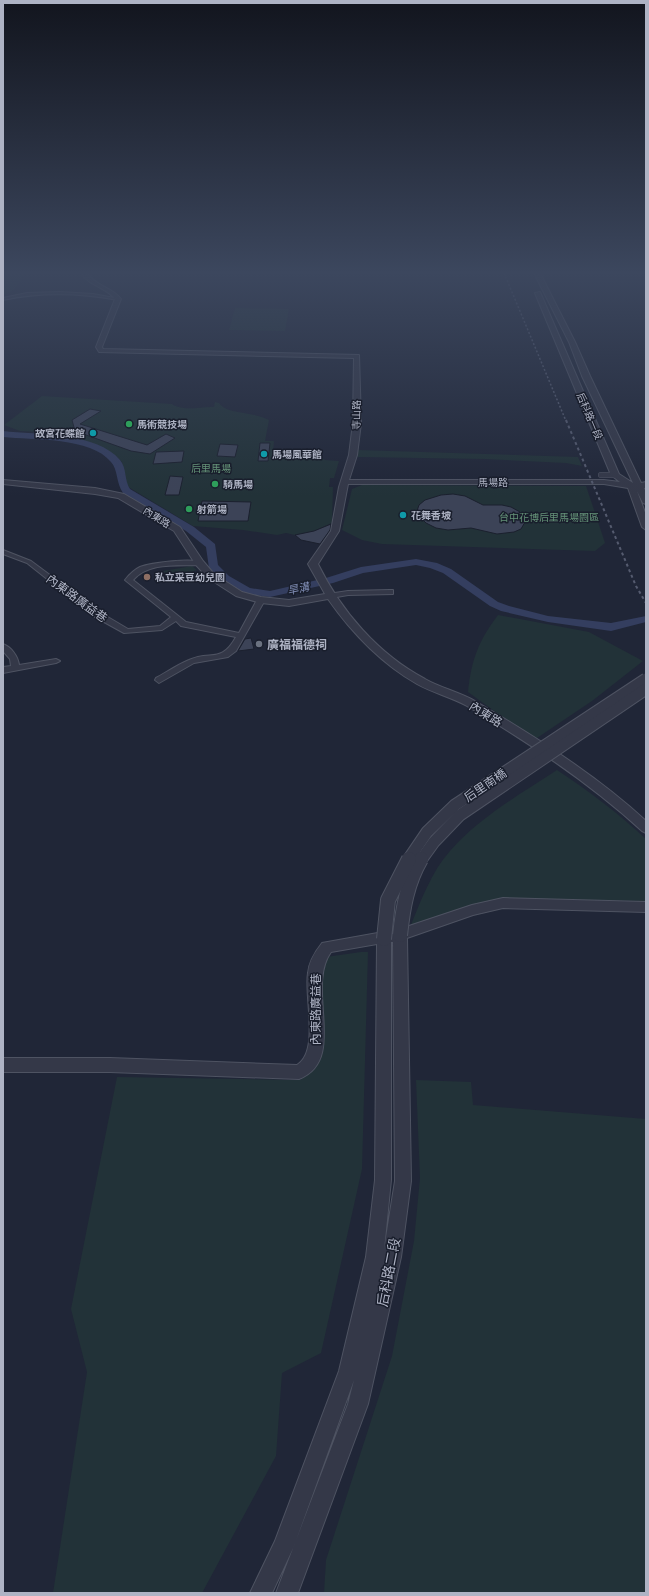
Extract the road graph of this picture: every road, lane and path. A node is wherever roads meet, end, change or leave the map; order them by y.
1 (99, 347) edge
2 (561, 347) edge
3 (574, 347) edge
4 (601, 475) dead end
5 (615, 475) junction
6 (3, 482) edge
7 (345, 482) junction
8 (644, 484) edge
9 (631, 486) junction
10 (646, 501) edge
11 (646, 527) edge
12 (3, 552) edge
13 (199, 563) junction
14 (325, 588) junction
15 (390, 592) dead end
16 (260, 600) junction
17 (176, 618) junction
18 (239, 635) junction
19 (3, 646) edge
20 (56, 661) dead end
21 (15, 668) junction
22 (3, 670) edge
23 (646, 679) edge
24 (159, 680) dead end
25 (646, 690) edge
26 (646, 828) edge
27 (646, 907) edge
28 (392, 937) junction
29 (3, 1065) edge
30 (260, 1593) edge
31 (287, 1593) edge

1 - 7 street, 寺山路
2 - 5 street, 后科路一段
3 - 8 street, 后科路一段
4 - 5 street
5 - 9 street
6 - 13 street, 內東路
7 - 9 street, 馬場路
7 - 14 street, 寺山路
8 - 9 street, 馬場路
8 - 10 street
9 - 11 street
12 - 17 street, 內東路廣益巷
13 - 16 street, 內東路
13 - 17 street
14 - 15 street
14 - 16 street, 內東路
14 - 26 street, 內東路
16 - 18 street
17 - 18 street
18 - 24 street
19 - 21 street
20 - 21 street
21 - 22 street
23 - 28 street, 后里南橋, bridge
25 - 28 street, 后里南橋, bridge
27 - 28 street, 內東路廣益巷
28 - 29 street, 內東路廣益巷
28 - 30 street, 后科路二段
28 - 31 street, 后科路二段

